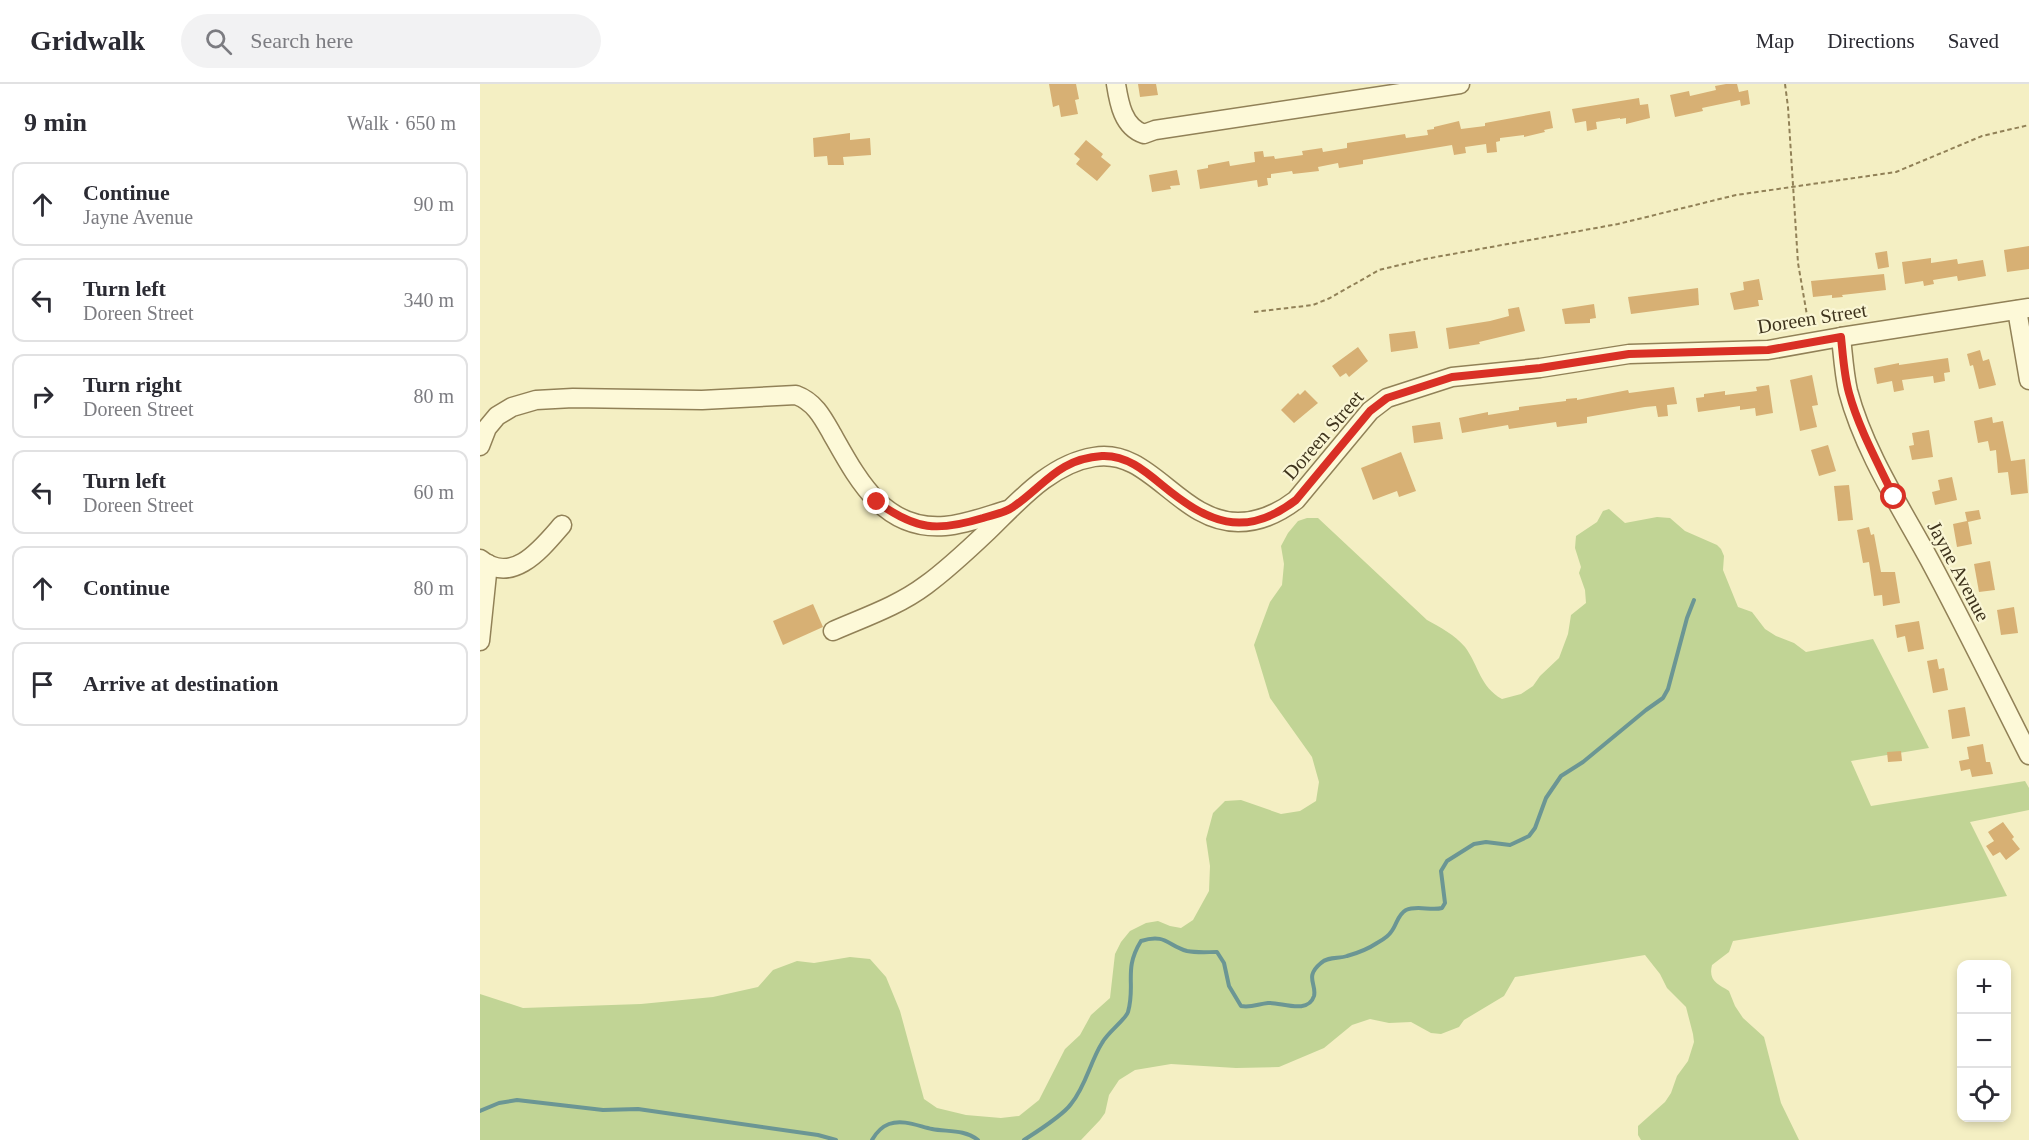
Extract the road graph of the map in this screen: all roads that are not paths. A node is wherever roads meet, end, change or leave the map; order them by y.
1 (1116, 84) edge
2 (1460, 84) edge
3 (2023, 309) edge
4 (1841, 337) junction
5 (2029, 381) edge
6 (480, 446) edge
7 (1012, 508) junction
8 (562, 525) dead end
9 (484, 562) edge
10 (833, 631) dead end
11 (480, 641) edge
12 (2029, 755) edge

1 - 2 street
3 - 4 street, Doreen Street
3 - 5 street
4 - 7 street, Doreen Street
4 - 12 street, Jayne Avenue
6 - 7 street
7 - 10 street, Doreen Street
8 - 9 street
9 - 11 street

